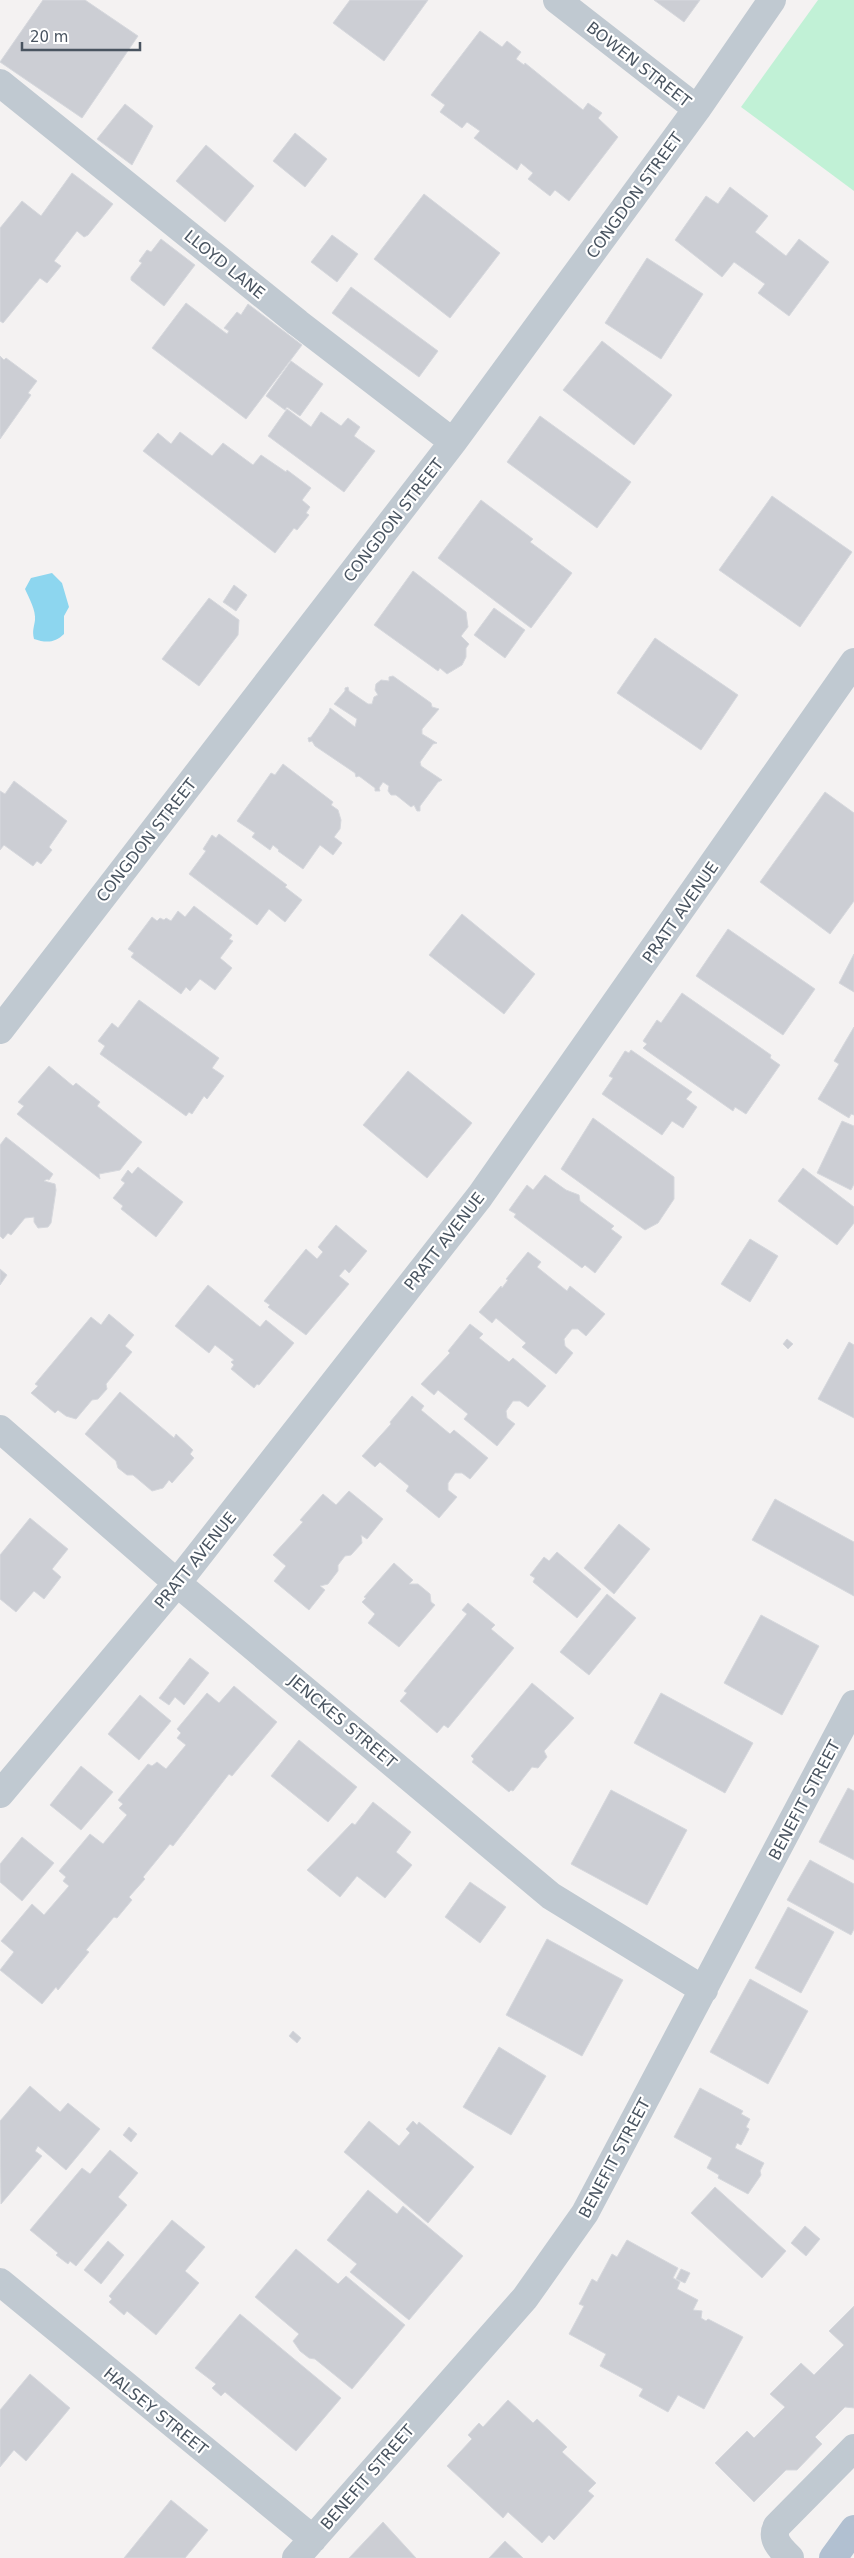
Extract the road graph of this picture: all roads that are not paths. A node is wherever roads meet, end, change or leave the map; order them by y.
1 (557, 0) edge
2 (772, 0) edge
3 (0, 83) edge
4 (697, 109) junction
5 (453, 442) junction
6 (854, 662) edge
7 (0, 1030) edge
8 (0, 1429) edge
9 (177, 1583) junction
10 (854, 1704) edge
11 (0, 1794) edge
12 (704, 1990) junction
13 (0, 2282) edge
14 (854, 2448) edge
15 (854, 2529) edge
16 (304, 2548) edge
17 (790, 2558) edge
18 (833, 2558) edge

1 - 4 street, BOWEN STREET
2 - 4 street, CONGDON STREET
3 - 5 street, LLOYD LANE
4 - 5 street, CONGDON STREET
5 - 7 street, CONGDON STREET
6 - 9 street, PRATT AVENUE
8 - 9 street, JENCKES STREET
9 - 11 street, PRATT AVENUE
9 - 12 street, JENCKES STREET
10 - 12 street, BENEFIT STREET
12 - 16 street, BENEFIT STREET
13 - 16 street, HALSEY STREET
14 - 17 street
15 - 18 main road

